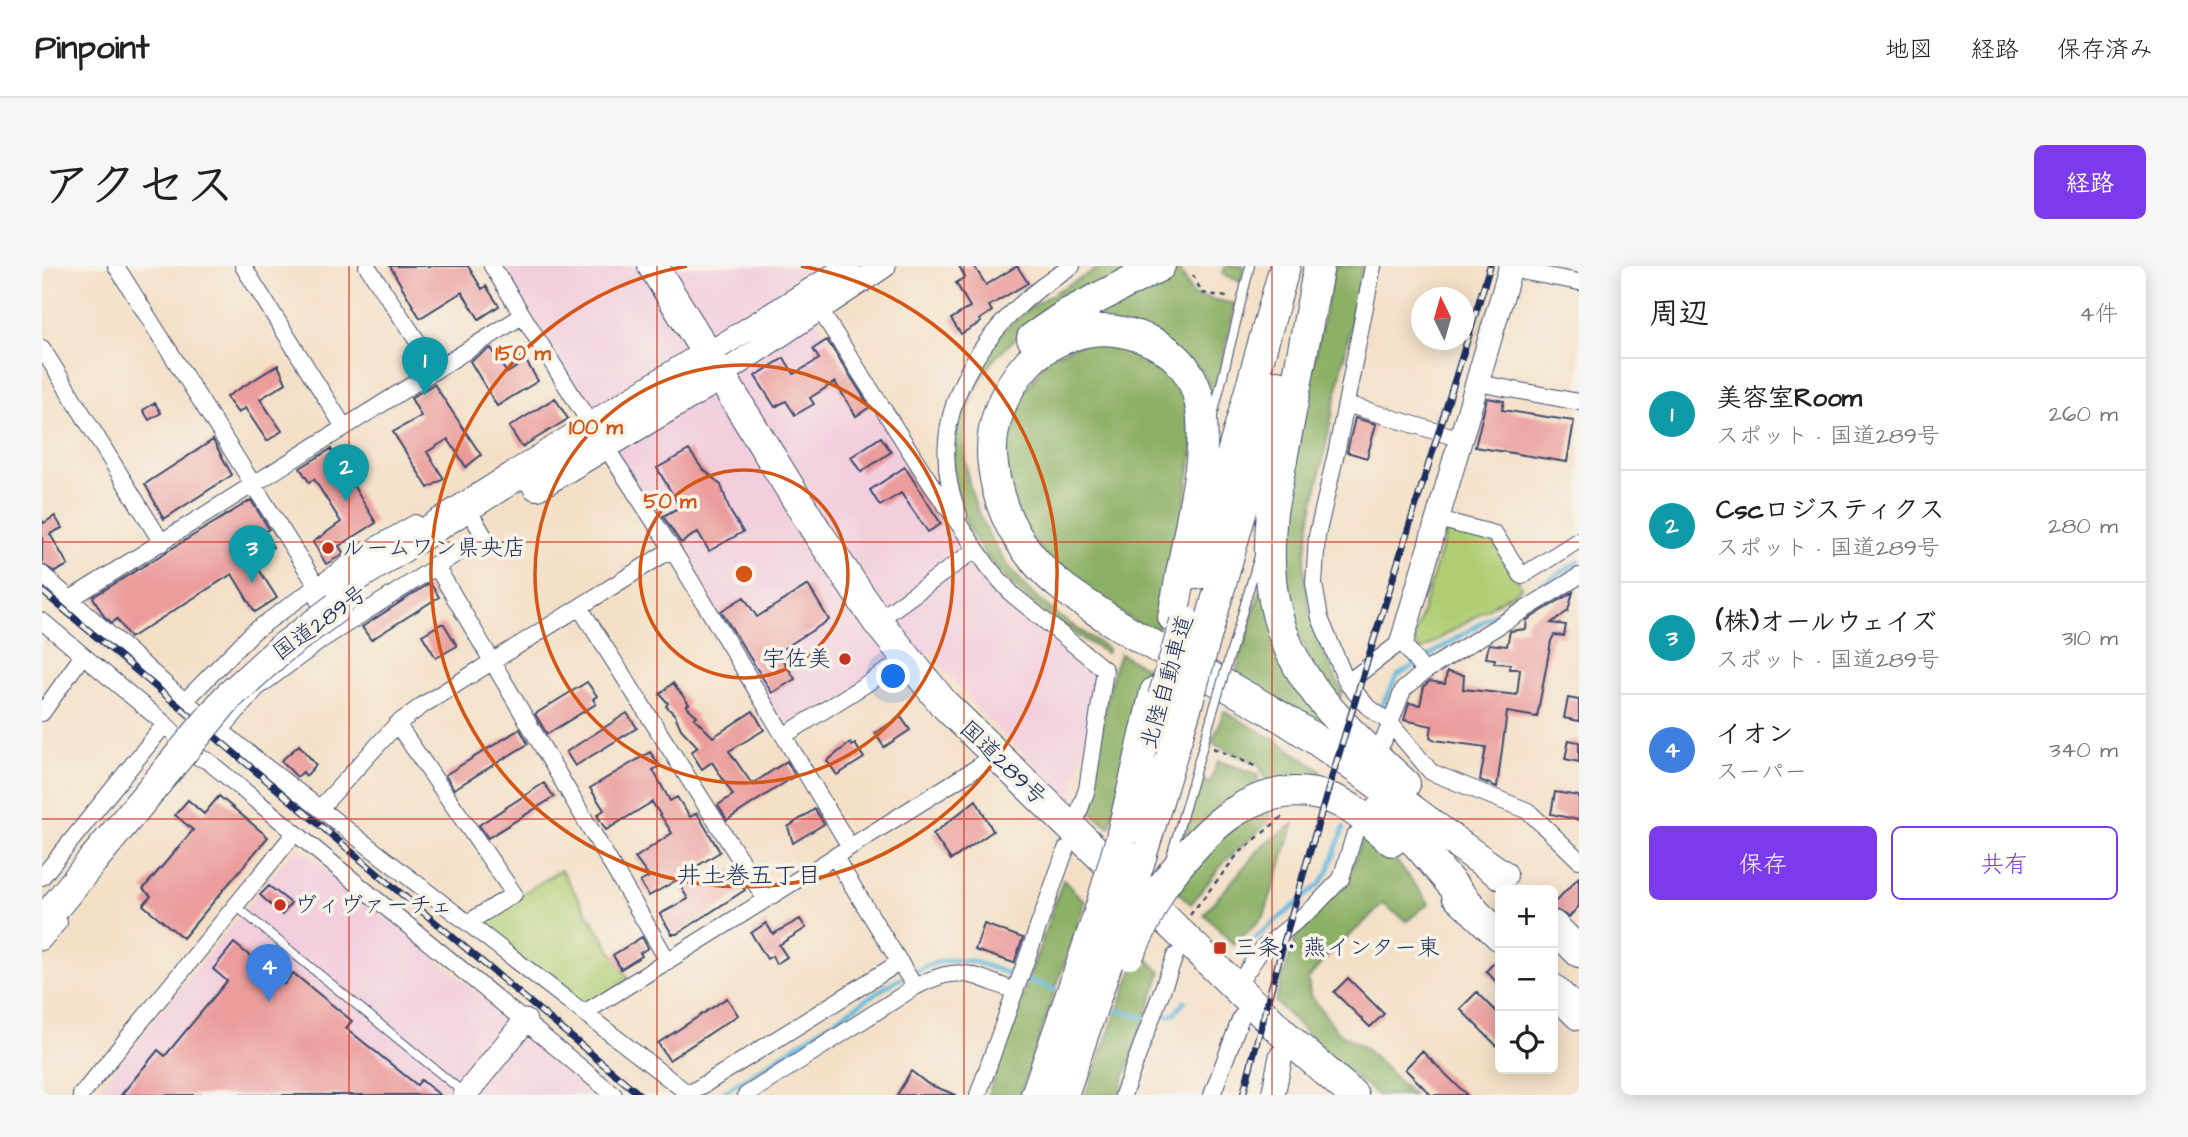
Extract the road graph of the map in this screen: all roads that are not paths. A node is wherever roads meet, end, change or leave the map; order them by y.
1 (116, 266) edge
2 (243, 266) edge
3 (367, 266) edge
4 (492, 266) edge
5 (630, 266) edge
6 (653, 266) edge
7 (849, 266) edge
8 (884, 266) edge
9 (1039, 266) edge
10 (1072, 266) edge
11 (1160, 266) edge
12 (1250, 266) edge
13 (1285, 266) edge
14 (1309, 266) edge
15 (1319, 266) edge
16 (1373, 266) edge
17 (1510, 268) edge
18 (1048, 281) junction
19 (1579, 282) edge
20 (818, 307) junction
21 (522, 316) junction
22 (42, 348) edge
23 (436, 369) junction
24 (707, 369) junction
25 (1478, 383) junction
26 (1579, 402) edge
27 (1346, 404) junction
28 (345, 427) junction
29 (598, 437) junction
30 (1461, 439) junction
31 (1203, 456) junction
32 (254, 484) junction
33 (1272, 512) junction
34 (471, 514) junction
35 (1438, 519) junction
36 (1579, 540) edge
37 (162, 543) junction
38 (972, 545) junction
39 (672, 549) junction
40 (435, 564) junction
41 (42, 574) edge
42 (1579, 576) edge
43 (326, 597) junction
44 (72, 598) junction
45 (580, 608) junction
46 (42, 621) edge
47 (877, 621) junction
48 (1200, 629) junction
49 (1406, 647) junction
50 (83, 655) junction
51 (491, 663) junction
52 (890, 669) junction
53 (1423, 671) junction
54 (1347, 683) junction
55 (185, 701) junction
56 (1179, 703) junction
57 (42, 713) edge
58 (1388, 721) junction
59 (165, 724) junction
60 (397, 724) junction
61 (221, 730) junction
62 (785, 735) junction
63 (1383, 742) dead end
64 (198, 757) junction
65 (985, 761) junction
66 (321, 807) junction
67 (294, 834) junction
68 (1354, 836) dead end
69 (1069, 839) junction
70 (849, 847) junction
71 (88, 855) junction
72 (834, 856) junction
73 (1579, 860) edge
74 (42, 877) edge
75 (1510, 883) edge
76 (1162, 887) junction
77 (42, 898) edge
78 (766, 900) junction
79 (236, 906) junction
80 (1473, 909) junction
81 (469, 922) junction
82 (42, 923) edge
83 (1495, 931) edge
84 (1558, 931) edge
85 (1114, 937) junction
86 (42, 942) edge
87 (1579, 952) edge
88 (1175, 956) junction
89 (668, 961) junction
90 (908, 974) junction
91 (1017, 986) junction
92 (1236, 987) junction
93 (1558, 994) edge
94 (584, 1013) junction
95 (1579, 1015) edge
96 (1241, 1017) junction
97 (525, 1021) junction
98 (1281, 1056) junction
99 (689, 1094) edge
100 (81, 1095) edge
101 (466, 1095) edge
102 (614, 1095) edge
103 (746, 1095) edge
104 (978, 1095) edge
105 (1036, 1095) edge
106 (1063, 1095) edge
107 (1070, 1095) edge
108 (1123, 1095) edge
109 (1212, 1095) edge
110 (1273, 1095) edge
111 (1324, 1095) edge
112 (1353, 1095) edge

1 - 32 street
2 - 28 street
3 - 23 street
4 - 21 street
5 - 24 highway, 国道289号
6 - 24 highway, 国道289号
7 - 24 street
8 - 20 street
9 - 18 street
10 - 18 street
11 - 80 highway
12 - 31 lane
13 - 48 highway, 北陸自動車道
14 - 48 highway, 北陸自動車道
15 - 33 highway
16 - 27 street
17 - 19 street
17 - 25 street
18 - 38 street
20 - 24 street
20 - 38 street
21 - 23 street
21 - 29 street
22 - 37 street
23 - 28 street
24 - 29 highway, 国道289号
24 - 47 highway, 国道289号
24 - 52 highway, 国道289号
25 - 26 street
25 - 30 street
27 - 30 street
27 - 54 street
28 - 32 street
29 - 34 highway, 国道289号
29 - 39 street
30 - 35 street
31 - 48 highway
31 - 75 highway
32 - 37 street
32 - 43 street
33 - 48 lane
33 - 75 highway
34 - 40 street
34 - 43 highway, 国道289号
35 - 36 street
35 - 49 street
37 - 44 street
38 - 47 street
38 - 69 street
39 - 45 street
39 - 62 street
40 - 51 street
40 - 61 street
41 - 44 street
42 - 53 street
43 - 55 street
43 - 71 highway, 国道289号, bridge
44 - 55 street
45 - 51 street
45 - 78 street
46 - 50 street
47 - 65 highway, 国道289号
48 - 56 highway, 北陸自動車道, bridge
49 - 53 street
49 - 54 street
50 - 57 street
50 - 59 street
51 - 60 street
51 - 89 street
52 - 62 street
52 - 65 highway, 国道289号
53 - 58 street
54 - 58 street
55 - 61 street
56 - 76 lane
56 - 85 highway, 北陸自動車道, bridge
58 - 63 street
58 - 73 street
59 - 64 street
59 - 74 street
60 - 66 street
60 - 81 street
61 - 66 street
62 - 70 street
64 - 67 street
64 - 86 street
65 - 69 highway, 国道289号
65 - 70 street
66 - 81 street
67 - 79 street
67 - 97 street
68 - 92 street
69 - 88 highway, 国道289号
69 - 91 street
69 - 92 highway, 国道289号
70 - 72 street
71 - 77 highway, 国道289号
71 - 82 highway, 国道289号
72 - 78 street
72 - 90 street
76 - 80 highway
76 - 85 highway, bridge
78 - 89 street
79 - 100 street
79 - 101 lane
80 - 83 highway
81 - 94 street
84 - 87 highway
85 - 105 highway, 北陸自動車道
85 - 106 highway, 北陸自動車道
85 - 107 highway
88 - 96 highway, 国道289号
88 - 108 street
89 - 94 street
90 - 91 street
90 - 99 street
90 - 103 street
91 - 104 street
92 - 112 highway, 国道289号
93 - 95 highway
94 - 99 street
96 - 98 highway, 国道289号
96 - 109 street
97 - 101 street
97 - 102 street
98 - 110 street
98 - 111 highway, 国道289号

